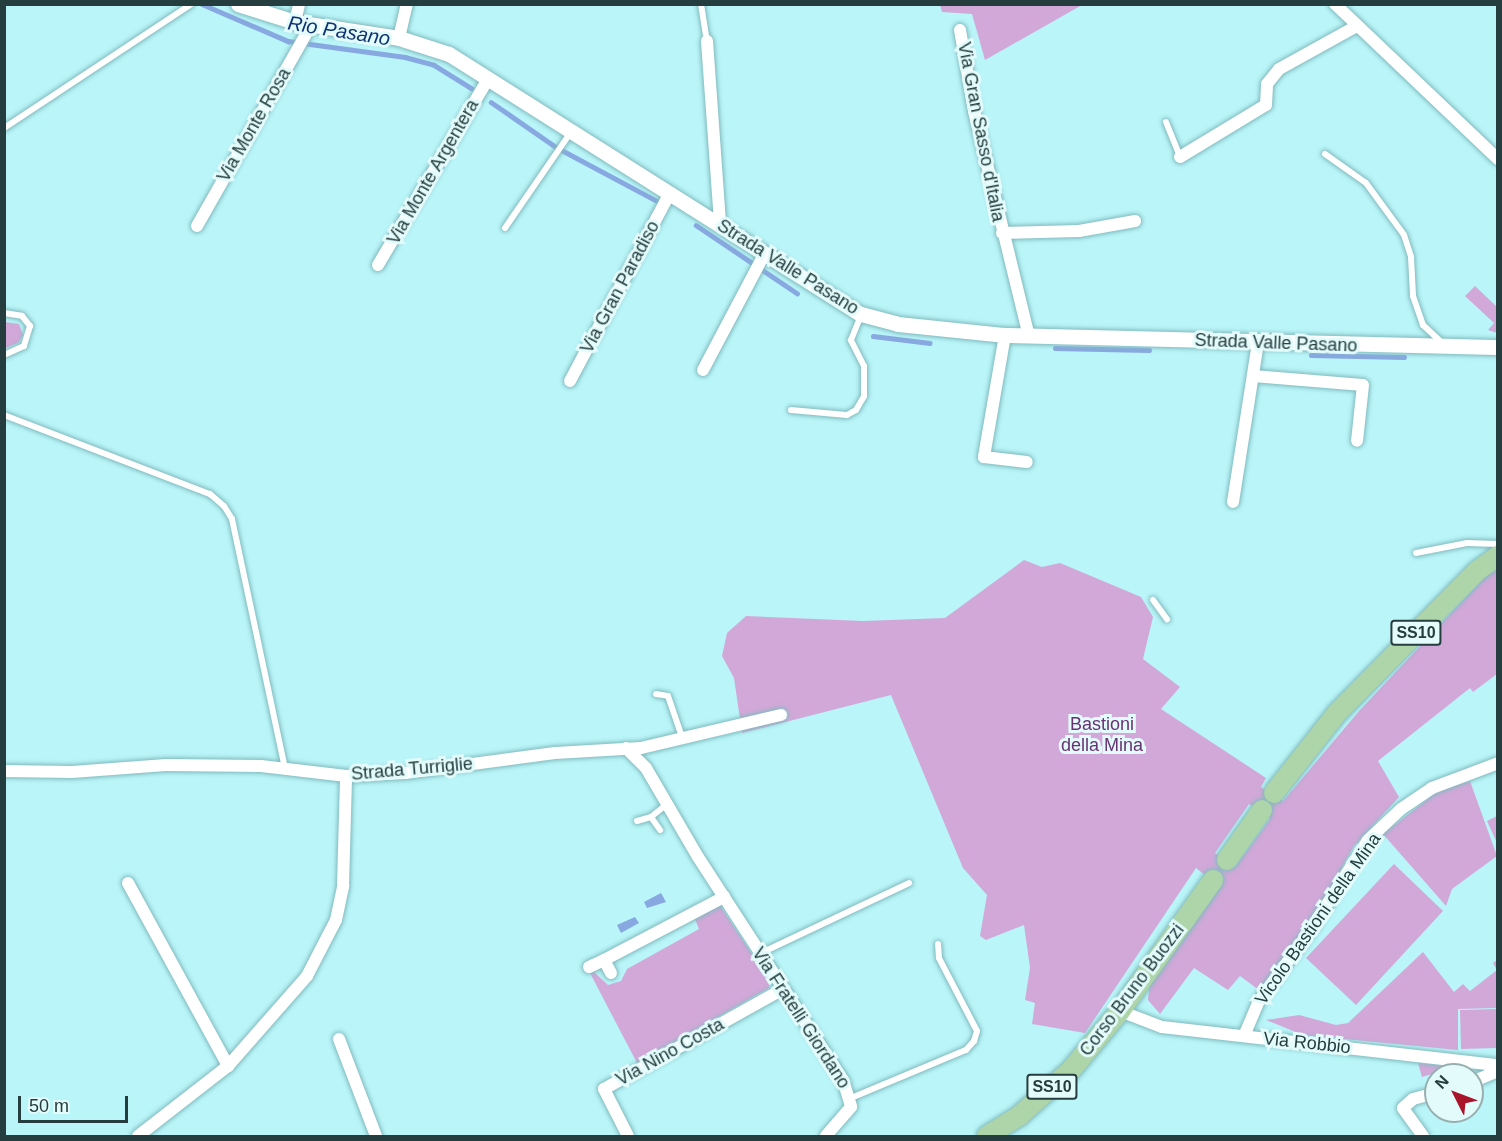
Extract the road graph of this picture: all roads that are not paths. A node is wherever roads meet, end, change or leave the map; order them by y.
1 (238, 4) edge
2 (299, 4) edge
3 (406, 4) edge
4 (701, 4) edge
5 (1335, 4) edge
6 (191, 5) edge
7 (295, 22) junction
8 (311, 25) junction
9 (1357, 26) junction
10 (960, 30) dead end
11 (399, 38) junction
12 (706, 41) joint
13 (488, 79) junction
14 (1167, 122) dead end
15 (4, 128) edge
16 (568, 137) junction
17 (1325, 154) dead end
18 (1180, 158) joint
19 (1497, 159) edge
20 (670, 193) junction
21 (1135, 221) dead end
22 (720, 223) junction
23 (197, 226) dead end
24 (505, 228) dead end
25 (1002, 233) junction
26 (760, 261) junction
27 (378, 266) dead end
28 (4, 313) edge
29 (861, 314) junction
30 (1005, 335) junction
31 (1029, 336) junction
32 (1258, 343) junction
33 (1497, 346) edge
34 (1446, 347) junction
35 (4, 355) edge
36 (703, 370) dead end
37 (1253, 376) junction
38 (570, 381) dead end
39 (791, 410) dead end
40 (4, 416) edge
41 (1357, 441) dead end
42 (1027, 462) dead end
43 (1233, 502) dead end
44 (1497, 544) edge
45 (1416, 553) dead end
46 (1497, 556) edge
47 (1152, 600) dead end
48 (1167, 619) dead end
49 (656, 694) dead end
50 (781, 715) dead end
51 (682, 737) junction
52 (626, 748) junction
53 (1497, 763) edge
54 (285, 769) junction
55 (4, 771) edge
56 (346, 776) junction
57 (1274, 793) dead end
58 (667, 804) junction
59 (1262, 810) dead end
60 (651, 817) junction
61 (637, 821) dead end
62 (660, 830) dead end
63 (1227, 860) dead end
64 (1213, 880) dead end
65 (128, 883) dead end
66 (909, 883) dead end
67 (724, 897) junction
68 (938, 944) dead end
69 (759, 954) junction
70 (604, 960) junction
71 (589, 967) dead end
72 (611, 973) dead end
73 (783, 989) junction
74 (1120, 1011) junction
75 (1244, 1036) junction
76 (339, 1039) dead end
77 (1497, 1065) edge
78 (228, 1066) junction
79 (1424, 1096) edge
80 (851, 1098) junction
81 (138, 1137) edge
82 (376, 1137) edge
83 (628, 1137) edge
84 (826, 1137) edge
85 (987, 1137) edge
86 (1423, 1137) edge

1 - 7 street, Strada Valle Pasano
2 - 7 street
3 - 11 street
4 - 12 lane
5 - 9 street
6 - 15 lane
7 - 8 street, Strada Valle Pasano
8 - 11 street, Strada Valle Pasano
8 - 23 street, Via Monte Rosa
9 - 18 street
9 - 19 street
10 - 25 street, Via Gran Sasso d'Italia
11 - 13 street, Strada Valle Pasano
12 - 22 street
13 - 16 street, Strada Valle Pasano
13 - 27 street, Via Monte Argentera
14 - 18 lane
16 - 20 street, Strada Valle Pasano
16 - 24 lane
17 - 34 lane
20 - 22 street, Strada Valle Pasano
20 - 38 street, Via Gran Paradiso
21 - 25 street, Via Gran Sasso d'Italia
22 - 26 street, Strada Valle Pasano
25 - 31 street, Via Gran Sasso d'Italia
26 - 29 street, Strada Valle Pasano
26 - 36 street
28 - 35 lane
29 - 30 street, Strada Valle Pasano
29 - 39 lane
30 - 31 street, Strada Valle Pasano
30 - 42 street
31 - 32 street, Strada Valle Pasano
32 - 34 street, Strada Valle Pasano
32 - 37 street
33 - 34 street, Strada Valle Pasano
37 - 41 street
37 - 43 street
40 - 54 lane
44 - 45 lane
46 - 57 main road, SS10
47 - 48 lane
49 - 51 lane
50 - 51 street, Strada Turriglie
51 - 52 street, Strada Turriglie
52 - 56 street, Strada Turriglie
52 - 58 street, Via Fratelli Giordano
53 - 75 street, Vicolo Bastioni della Mina
54 - 55 street, Strada Turriglie
54 - 56 street, Strada Turriglie
56 - 78 street
58 - 60 lane
58 - 67 street, Via Fratelli Giordano
59 - 63 main road
60 - 61 lane
60 - 62 lane
64 - 74 main road, Corso Bruno Buozzi / SS10
65 - 78 street
66 - 69 lane
67 - 69 street, Via Fratelli Giordano
67 - 70 street
68 - 80 lane
69 - 73 street, Via Fratelli Giordano
70 - 71 street
70 - 72 street
73 - 80 street, Via Fratelli Giordano
73 - 83 street, Via Nino Costa
74 - 75 street, Via Robbio
74 - 85 main road, Corso Bruno Buozzi / SS10
75 - 77 street, Via Robbio
76 - 82 street
78 - 81 street
79 - 86 street
80 - 84 street, Via Fratelli Giordano

